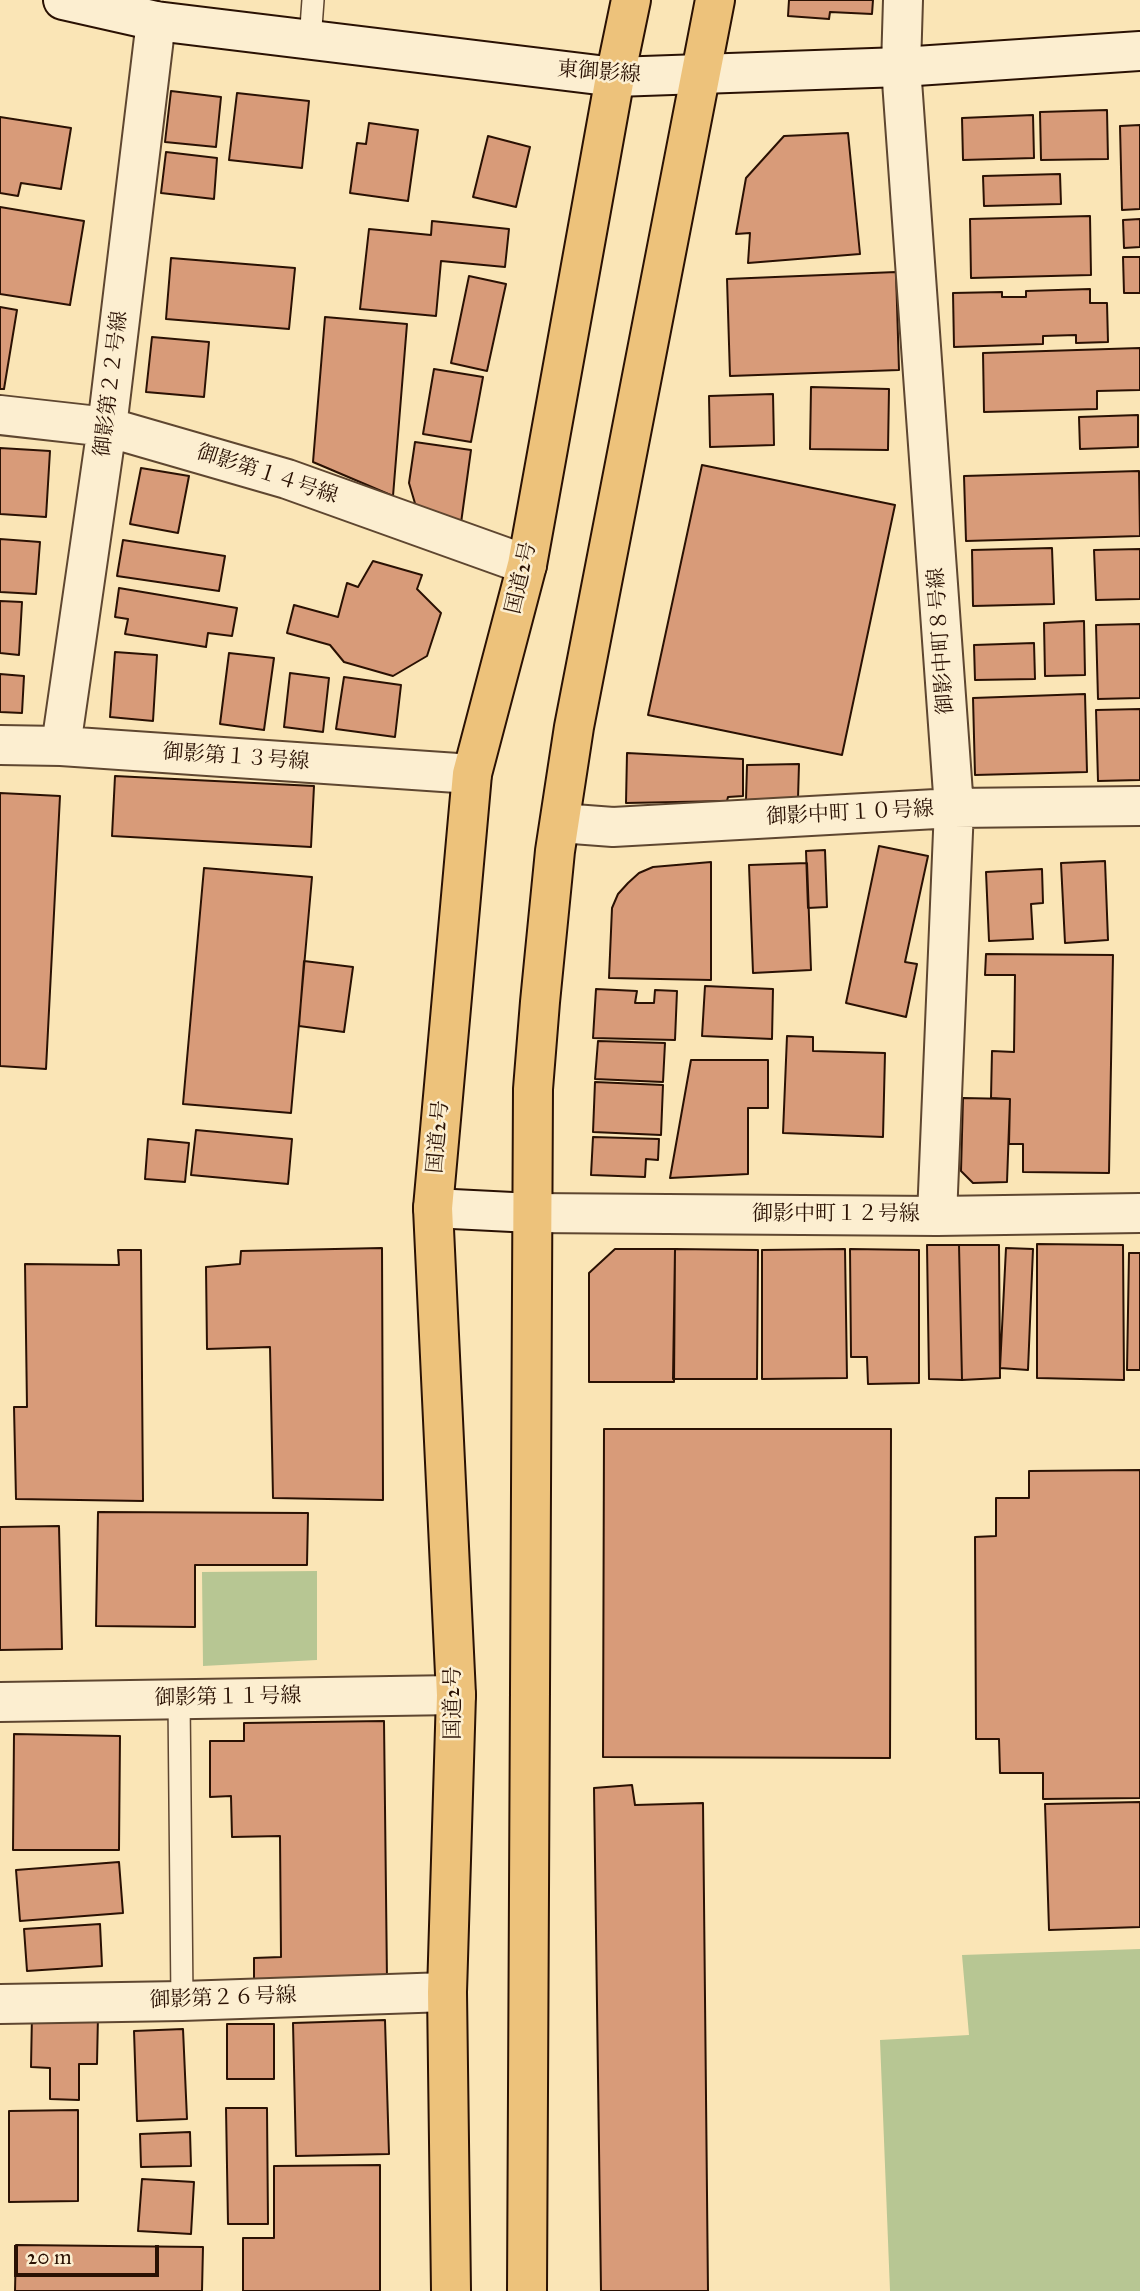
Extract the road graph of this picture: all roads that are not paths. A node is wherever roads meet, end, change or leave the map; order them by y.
1 (313, 0) edge
2 (631, 0) edge
3 (715, 0) edge
4 (903, 0) edge
5 (70, 1) edge
6 (156, 21) junction
7 (310, 41) junction
8 (1140, 51) edge
9 (901, 67) junction
10 (701, 74) junction
11 (615, 77) junction
12 (0, 415) edge
13 (107, 427) junction
14 (527, 565) junction
15 (0, 745) edge
16 (61, 746) junction
17 (472, 774) junction
18 (1140, 806) edge
19 (954, 808) junction
20 (559, 823) junction
21 (433, 1208) junction
22 (532, 1213) junction
23 (1140, 1213) edge
24 (937, 1216) junction
25 (456, 1695) junction
26 (179, 1699) junction
27 (0, 1702) edge
28 (447, 1992) junction
29 (182, 2001) junction
30 (0, 2004) edge
31 (451, 2291) edge
32 (527, 2291) edge

1 - 7 lane
2 - 11 highway, 国道2号
3 - 10 highway
4 - 9 street, 御影中町８号線
5 - 6 street, 東御影線
6 - 7 street, 東御影線
6 - 13 street, 御影第２２号線
7 - 11 street, 東御影線
8 - 9 street, 東御影線
9 - 10 street, 東御影線
9 - 19 street, 御影中町８号線
10 - 11 street, 東御影線
10 - 20 highway
11 - 14 highway, 国道2号
12 - 13 street, 御影第１４号線
13 - 14 street, 御影第１４号線
13 - 16 street, 御影第２２号線
14 - 17 highway, 国道2号
15 - 16 street, 御影第１３号線
16 - 17 street, 御影第１３号線
17 - 21 highway, 国道2号
18 - 19 street, 御影中町１０号線
19 - 20 street, 御影中町１０号線
19 - 24 street, 御影中町８号線
20 - 22 highway
21 - 22 street, 御影中町１２号線
21 - 25 highway, 国道2号
22 - 24 street, 御影中町１２号線
22 - 32 highway
23 - 24 street, 御影中町１２号線
25 - 26 street, 御影第１１号線
25 - 28 highway, 国道2号
26 - 27 street, 御影第１１号線
26 - 29 lane
28 - 29 street, 御影第２６号線
28 - 31 highway, 国道2号
29 - 30 street, 御影第２６号線

